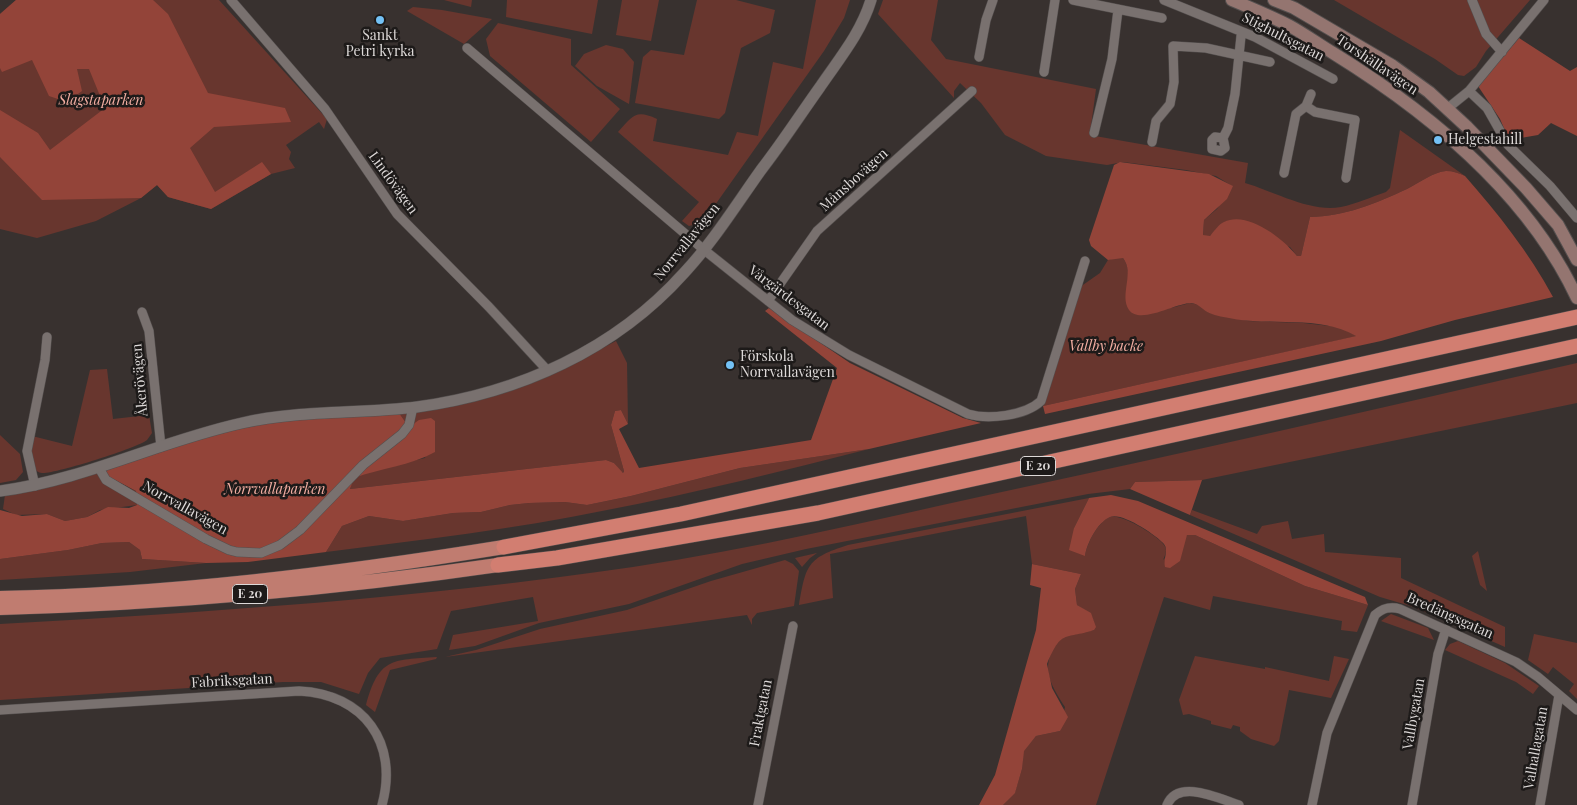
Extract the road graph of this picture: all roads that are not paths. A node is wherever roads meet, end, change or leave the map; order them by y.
1 (231, 0) edge
2 (871, 0) edge
3 (992, 0) edge
4 (1055, 0) edge
5 (1073, 0) edge
6 (1164, 0) edge
7 (1232, 0) edge
8 (1274, 0) edge
9 (1472, 0) edge
10 (1544, 0) edge
11 (1118, 10) junction
12 (1162, 18) dead end
13 (1241, 36) dead end
14 (467, 48) dead end
15 (1502, 52) junction
16 (1238, 55) junction
17 (979, 57) dead end
18 (1270, 62) dead end
19 (1044, 72) dead end
20 (1333, 79) dead end
21 (972, 91) dead end
22 (1469, 91) junction
23 (1311, 94) dead end
24 (1306, 106) junction
25 (1448, 108) junction
26 (1434, 126) junction
27 (1094, 133) dead end
28 (1224, 138) dead end
29 (1152, 142) dead end
30 (1284, 172) dead end
31 (1346, 178) dead end
32 (1577, 218) edge
33 (703, 249) junction
34 (1577, 260) edge
35 (1085, 261) dead end
36 (1577, 298) edge
37 (768, 301) junction
38 (142, 312) dead end
39 (1577, 317) edge
40 (47, 336) dead end
41 (1575, 347) edge
42 (548, 370) junction
43 (412, 407) junction
44 (161, 447) junction
45 (99, 468) junction
46 (35, 486) junction
47 (0, 491) edge
48 (504, 546) joint
49 (498, 565) joint
50 (0, 598) edge
51 (0, 608) edge
52 (793, 626) dead end
53 (1446, 629) junction
54 (1559, 695) junction
55 (0, 710) edge
56 (1577, 710) edge
57 (382, 805) edge
58 (758, 805) edge
59 (1167, 805) edge
60 (1239, 805) edge
61 (1312, 805) edge
62 (1412, 805) edge
63 (1540, 805) edge

1 - 42 street, Lindövägen
2 - 33 street, Norrvallavägen
3 - 17 street
4 - 19 street
5 - 11 street
6 - 20 street, Stighultsgatan
7 - 26 main road, Torshällavägen
8 - 25 main road, Torshällavägen
9 - 15 street
10 - 15 street
11 - 12 street
11 - 27 street
13 - 16 street
14 - 33 street, Vårgärdesgatan
15 - 22 street
16 - 18 street
16 - 28 street
16 - 29 street
21 - 37 street, Månsbovägen
22 - 25 street
22 - 32 street
23 - 24 street
24 - 30 street
24 - 31 street
25 - 26 main road
25 - 34 main road, Torshällavägen
26 - 36 main road, Torshällavägen
33 - 37 street, Vårgärdesgatan
33 - 42 street, Norrvallavägen
35 - 37 street, Vårgärdesgatan
38 - 44 street, Åkerövägen
39 - 48 highway, E 20
40 - 46 street
41 - 49 highway, E 20
42 - 43 street, Norrvallavägen
43 - 44 street, Norrvallavägen
43 - 45 street, Norrvallavägen
44 - 45 street, Norrvallavägen
45 - 46 street, Norrvallavägen
46 - 47 street, Norrvallavägen
48 - 50 highway, E 20
49 - 51 highway, E 20
52 - 58 street, Fraktgatan
53 - 54 street, Bredängsgatan
53 - 61 street, Bredängsgatan
53 - 62 street, Vallbygatan
54 - 56 street, Bredängsgatan
54 - 63 street, Valhallagatan
55 - 57 street, Fabriksgatan
59 - 60 street

